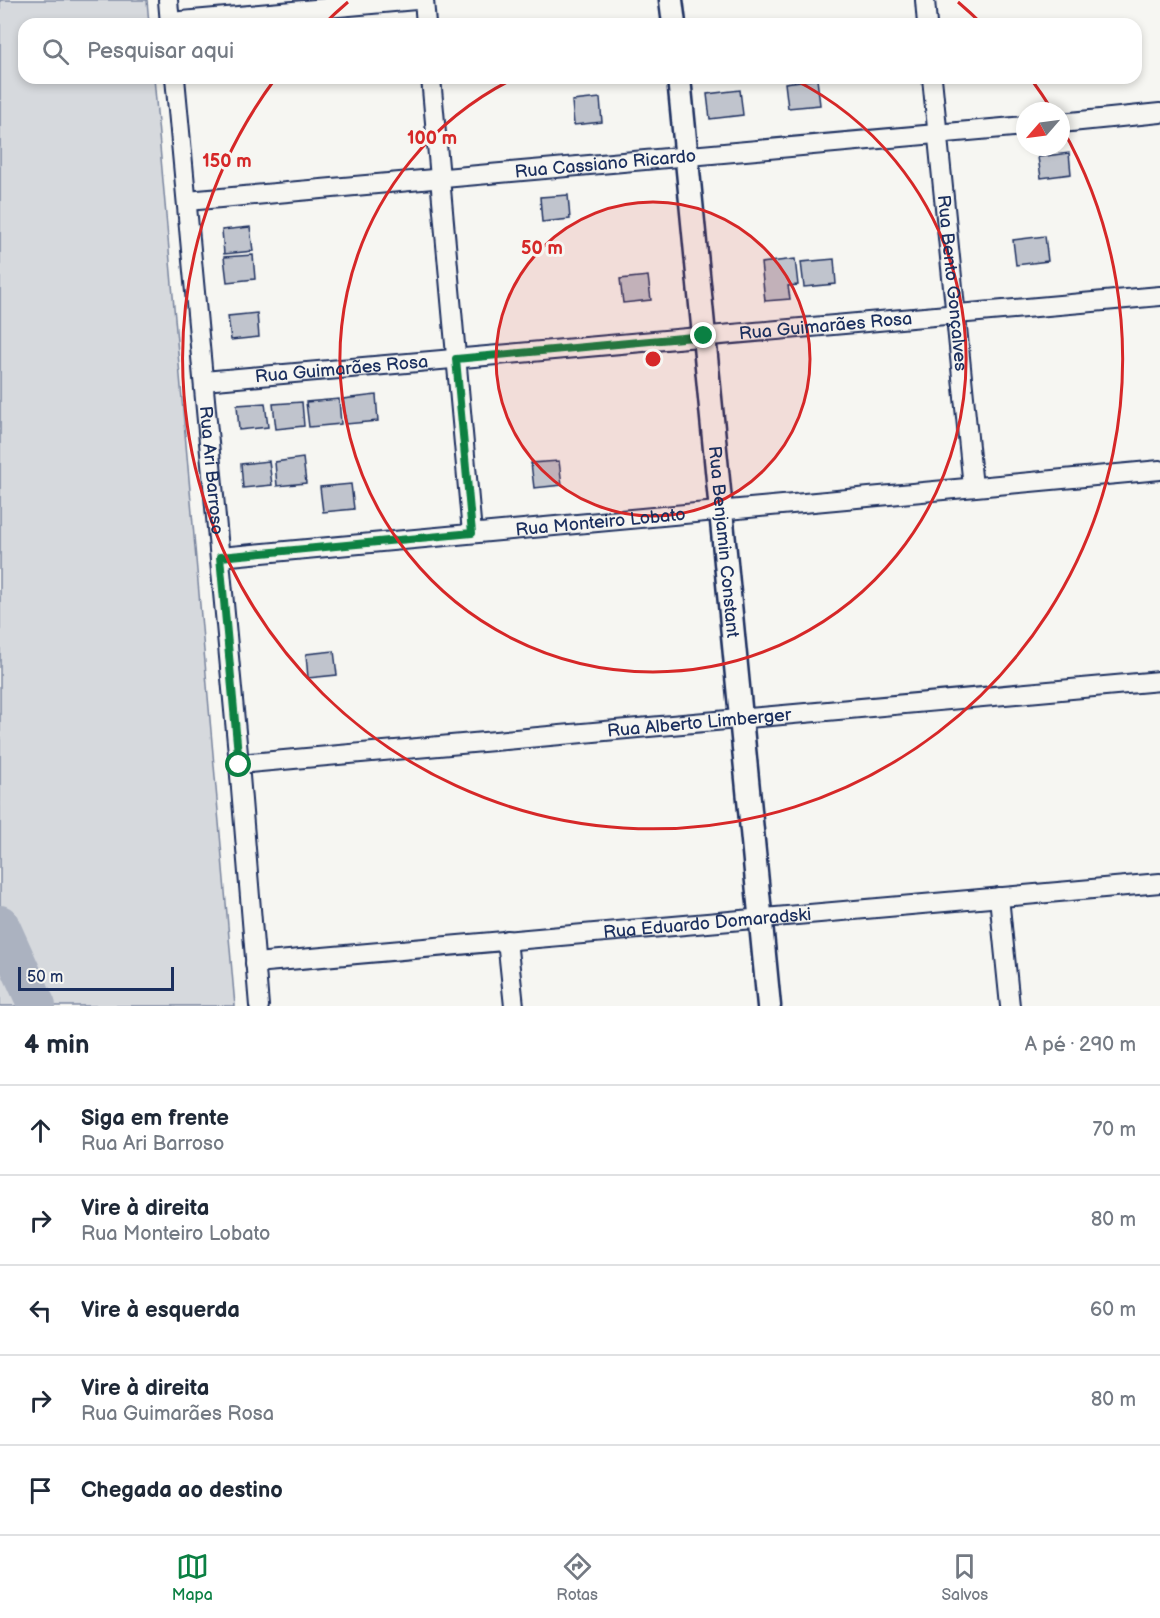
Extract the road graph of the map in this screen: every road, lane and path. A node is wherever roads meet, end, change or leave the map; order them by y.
1 (168, 0) edge
2 (416, 0) edge
3 (424, 0) edge
4 (671, 0) edge
5 (924, 0) edge
6 (170, 18) edge
7 (223, 18) edge
8 (426, 18) edge
9 (673, 18) edge
10 (926, 18) edge
11 (176, 84) edge
12 (432, 84) edge
13 (680, 84) edge
14 (933, 84) edge
15 (1160, 113) edge
16 (1070, 122) edge
17 (1016, 127) edge
18 (937, 134) junction
19 (687, 156) junction
20 (440, 178) junction
21 (187, 201) junction
22 (1160, 296) edge
23 (954, 314) junction
24 (704, 336) junction
25 (456, 359) junction
26 (204, 381) junction
27 (1160, 470) edge
28 (973, 487) junction
29 (721, 511) junction
30 (472, 533) junction
31 (220, 557) junction
32 (1160, 681) edge
33 (741, 719) junction
34 (239, 765) junction
35 (1160, 883) edge
36 (999, 897) junction
37 (760, 918) junction
38 (507, 940) junction
39 (255, 963) junction
40 (259, 1006) edge
41 (514, 1006) edge
42 (768, 1006) edge
43 (1010, 1006) edge

1 - 6 street
2 - 7 street
3 - 8 street
4 - 9 street
5 - 10 street
11 - 21 street, Rua Ari Barroso
12 - 20 street
13 - 19 street, Rua Benjamin Constant
14 - 18 street, Rua Bento Gonçalves
15 - 16 street
17 - 18 street, Rua Cassiano Ricardo
18 - 19 street, Rua Cassiano Ricardo
18 - 23 street, Rua Bento Gonçalves
19 - 20 street, Rua Cassiano Ricardo
19 - 24 street, Rua Benjamin Constant
20 - 21 street, Rua Cassiano Ricardo
20 - 25 street
21 - 26 street, Rua Ari Barroso
22 - 23 street, Rua Guimarães Rosa
23 - 24 street, Rua Guimarães Rosa
23 - 28 street, Rua Bento Gonçalves
24 - 25 street, Rua Guimarães Rosa
24 - 29 street, Rua Benjamin Constant
25 - 26 street, Rua Guimarães Rosa
25 - 30 street
26 - 31 street, Rua Ari Barroso
27 - 28 street, Rua Monteiro Lobato
28 - 29 street, Rua Monteiro Lobato
29 - 30 street, Rua Monteiro Lobato
29 - 33 street, Rua Benjamin Constant
30 - 31 street, Rua Monteiro Lobato
31 - 34 street, Rua Ari Barroso
32 - 33 street, Rua Alberto Limberger
33 - 34 street, Rua Alberto Limberger
33 - 37 street, Rua Benjamin Constant
34 - 39 street, Rua Ari Barroso
35 - 36 street, Rua Eduardo Domaradski
36 - 37 street, Rua Eduardo Domaradski
36 - 43 street
37 - 38 street, Rua Eduardo Domaradski
37 - 42 street, Rua Benjamin Constant
38 - 39 street, Rua Eduardo Domaradski
38 - 41 street
39 - 40 street, Rua Ari Barroso

